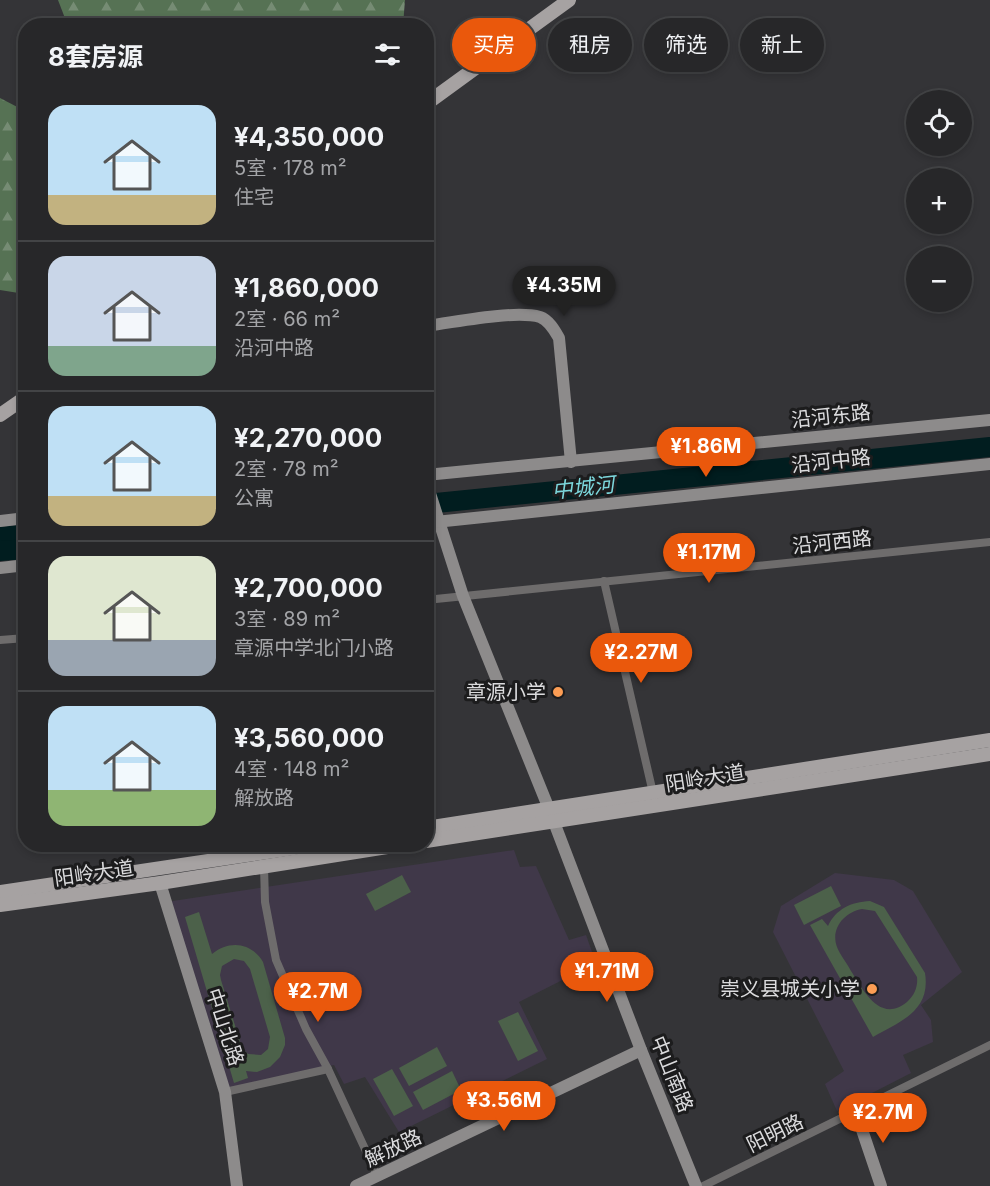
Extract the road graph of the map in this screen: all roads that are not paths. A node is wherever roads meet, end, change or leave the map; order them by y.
1 (557, 0) edge
2 (569, 0) edge
3 (434, 90) edge
4 (434, 98) edge
5 (434, 325) edge
6 (18, 393) edge
7 (18, 403) edge
8 (0, 406) edge
9 (0, 416) edge
10 (990, 420) edge
11 (571, 462) junction
12 (990, 464) edge
13 (434, 474) edge
14 (18, 519) edge
15 (434, 519) edge
16 (0, 521) edge
17 (434, 522) edge
18 (990, 542) edge
19 (18, 566) edge
20 (0, 568) edge
21 (604, 581) junction
22 (463, 596) junction
23 (434, 599) edge
24 (18, 639) edge
25 (0, 640) edge
26 (990, 741) edge
27 (990, 754) edge
28 (652, 793) junction
29 (551, 815) junction
30 (434, 827) edge
31 (434, 839) edge
32 (268, 852) edge
33 (357, 852) edge
34 (264, 867) junction
35 (160, 883) junction
36 (0, 892) edge
37 (0, 905) edge
38 (990, 1045) edge
39 (641, 1050) junction
40 (328, 1069) junction
41 (225, 1092) junction
42 (856, 1112) junction
43 (378, 1177) junction
44 (237, 1186) edge
45 (356, 1186) edge
46 (696, 1186) edge
47 (703, 1186) edge
48 (881, 1186) edge

1 - 3 main road
2 - 4 main road
5 - 11 street
6 - 8 main road
7 - 9 main road
10 - 11 street, 沿河东路
11 - 13 street, 沿河东路
12 - 15 street, 沿河中路
14 - 16 street
17 - 22 street, 中山南路
18 - 21 street, 沿河西路
19 - 20 street
21 - 22 street, 沿河西路
21 - 28 street
22 - 23 street, 沿河西路
22 - 29 street, 中山南路
24 - 25 street
26 - 28 main road, 阳岭大道
27 - 29 main road, 阳岭大道
28 - 29 main road, 阳岭大道
29 - 30 main road, 阳岭大道
29 - 31 main road, 阳岭大道
29 - 39 street, 中山南路
32 - 36 main road, 阳岭大道
33 - 34 main road, 阳岭大道
34 - 35 main road, 阳岭大道
34 - 40 street
35 - 37 main road, 阳岭大道
35 - 41 street, 中山北路
38 - 42 street, 阳明路
39 - 43 street, 解放路
39 - 46 street, 中山南路
40 - 41 street
40 - 43 street
41 - 44 street, 中山北路
42 - 47 street, 阳明路
42 - 48 street
43 - 45 street, 解放路

